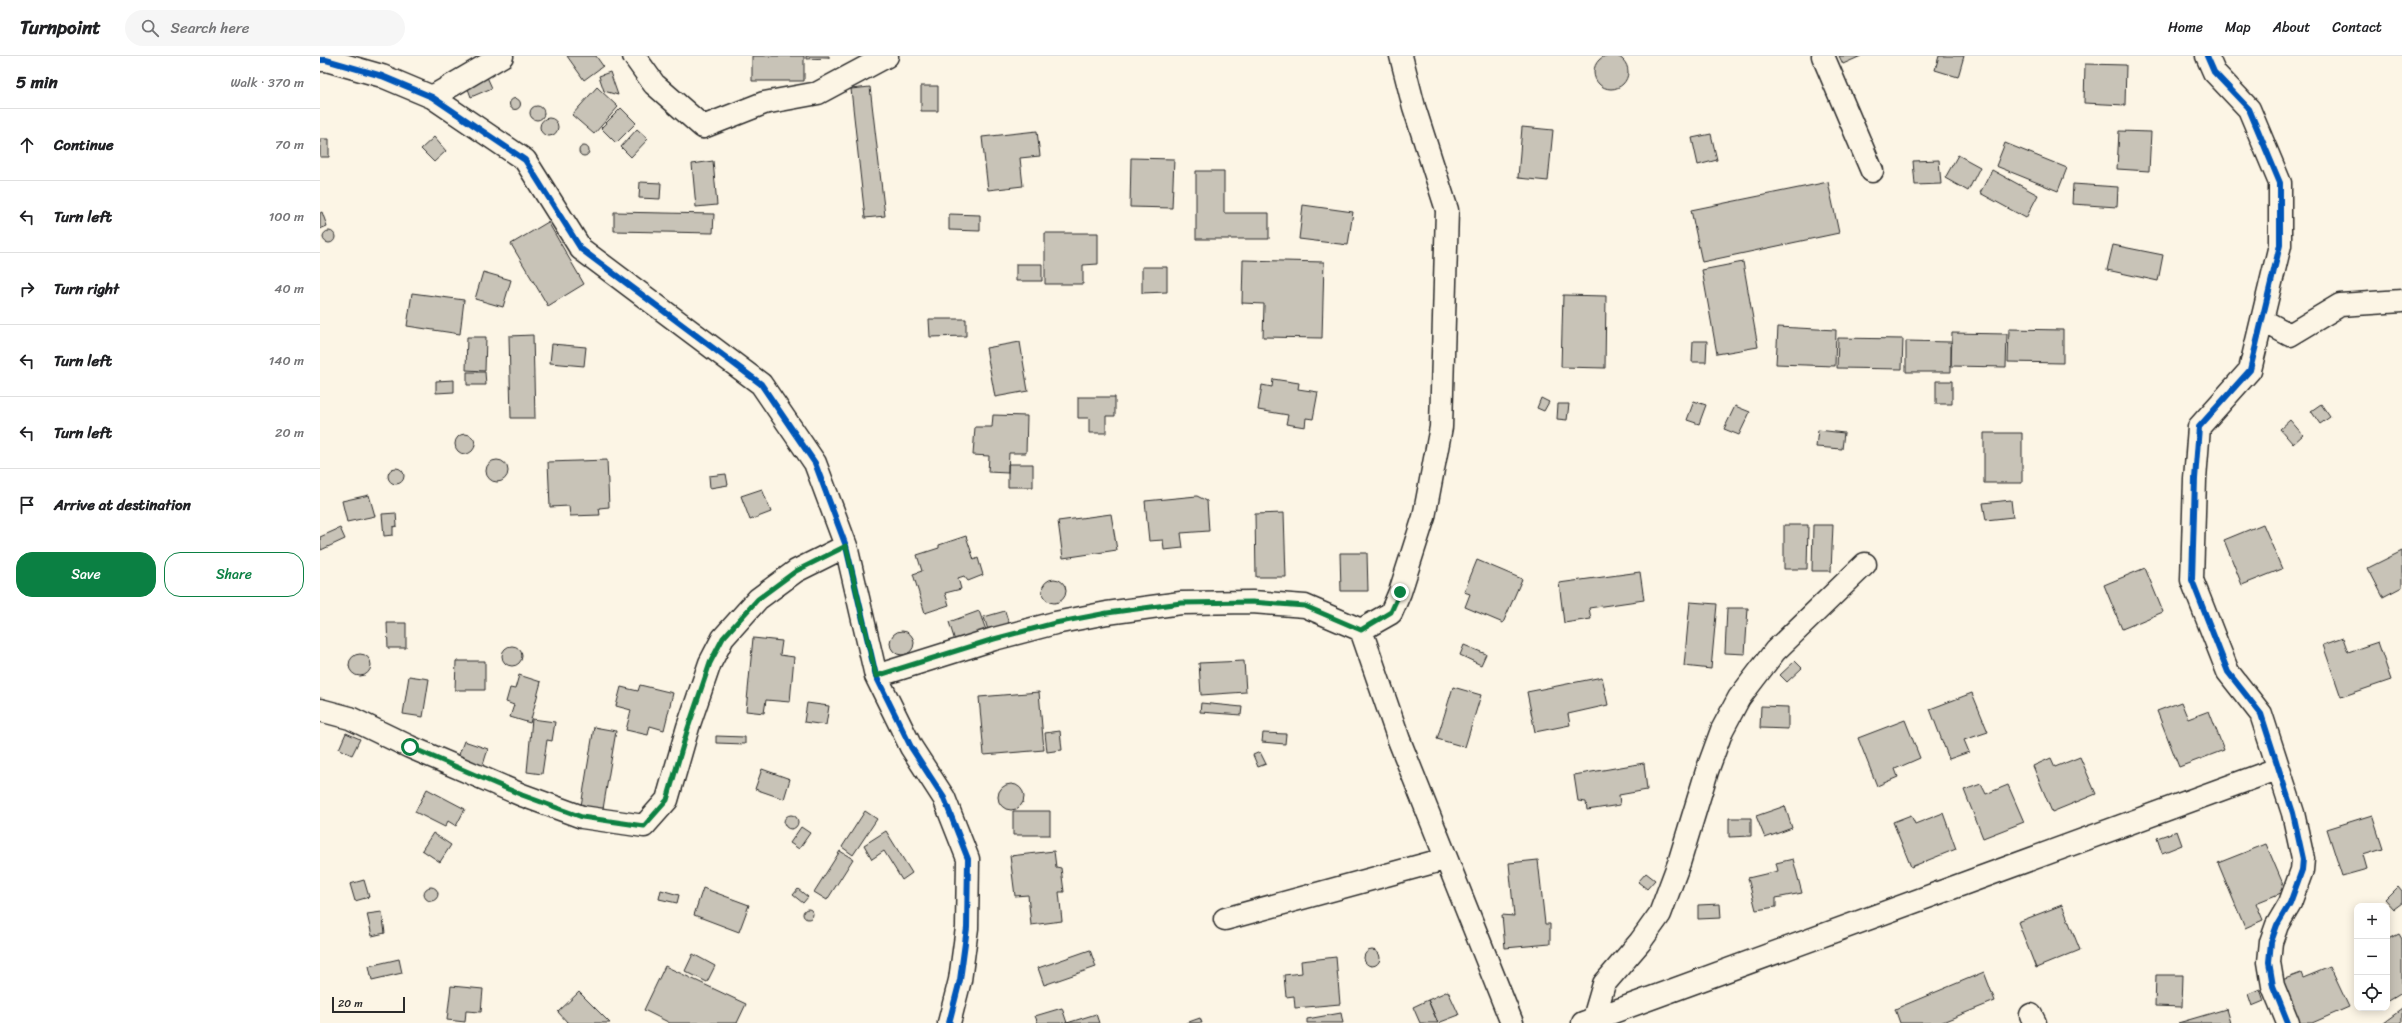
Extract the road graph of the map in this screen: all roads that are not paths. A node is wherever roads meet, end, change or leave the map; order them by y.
1 (502, 56) edge
2 (634, 56) edge
3 (887, 56) edge
4 (1401, 56) edge
5 (1823, 56) edge
6 (2207, 56) edge
7 (320, 60) edge
8 (432, 97) junction
9 (1872, 171) dead end
10 (2402, 301) edge
11 (2262, 320) junction
12 (846, 546) junction
13 (1865, 564) dead end
14 (1361, 630) junction
15 (876, 676) junction
16 (320, 710) edge
17 (2277, 769) junction
18 (1445, 859) junction
19 (1225, 919) dead end
20 (1588, 1021) edge
21 (949, 1023) edge
22 (1512, 1023) edge
23 (2288, 1023) edge

1 - 8 street
2 - 3 street
4 - 14 street
5 - 9 street
6 - 11 street
7 - 8 street
8 - 12 street
10 - 11 street
11 - 17 street
12 - 15 street
12 - 16 street
13 - 20 street
14 - 15 street
14 - 18 street
15 - 21 street
17 - 20 street
17 - 23 street
18 - 19 street
18 - 22 street

